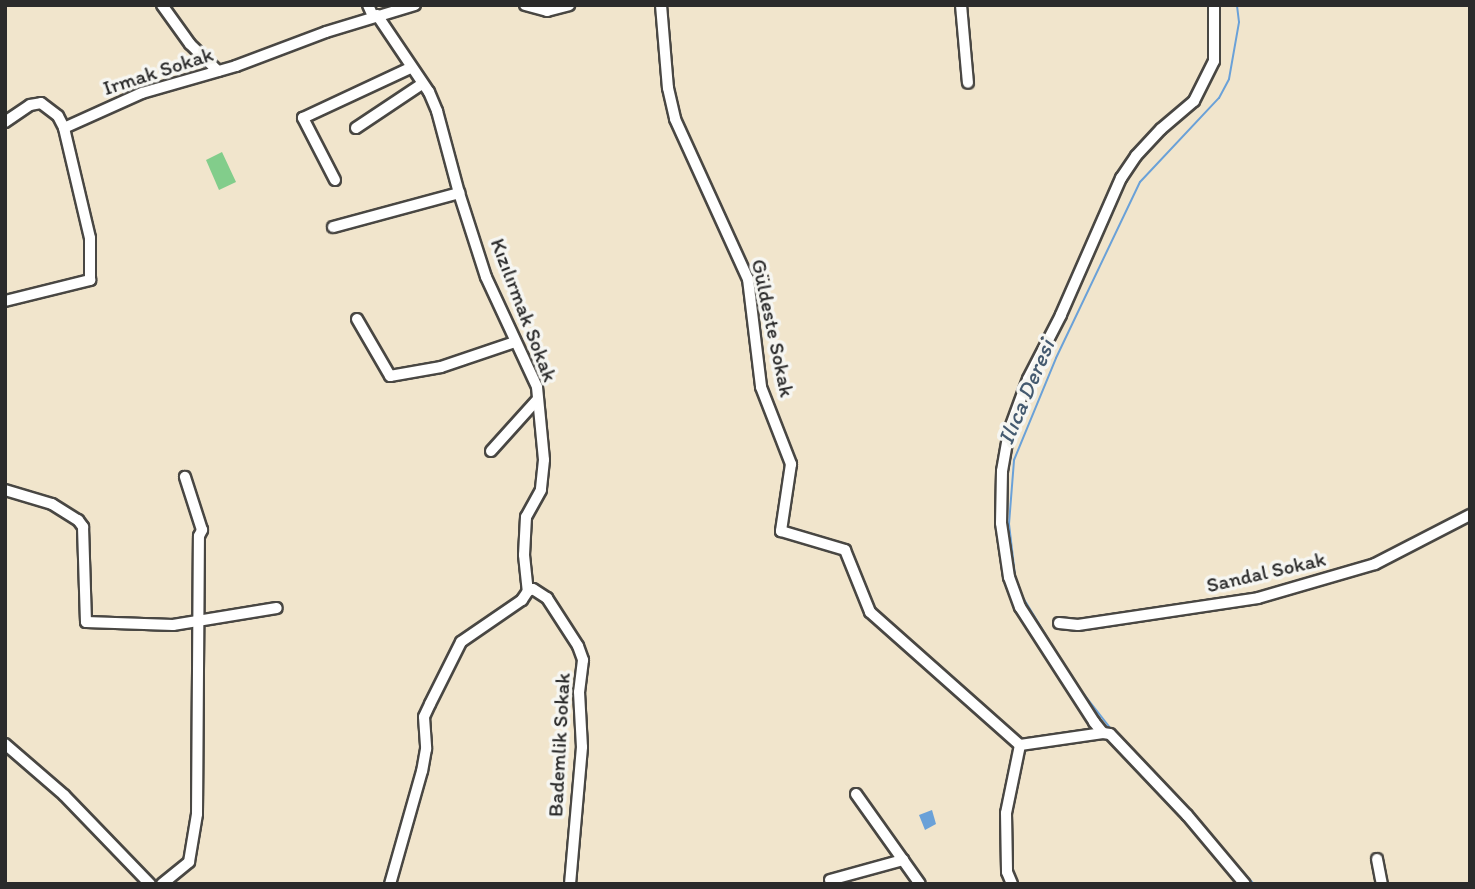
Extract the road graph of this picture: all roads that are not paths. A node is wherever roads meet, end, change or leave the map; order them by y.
1 (162, 5) edge
2 (368, 5) edge
3 (415, 5) edge
4 (525, 5) edge
5 (569, 5) edge
6 (661, 5) edge
7 (961, 5) edge
8 (1214, 5) edge
9 (375, 16) junction
10 (410, 68) junction
11 (218, 71) junction
12 (968, 83) dead end
13 (422, 84) junction
14 (5, 122) edge
15 (64, 128) junction
16 (356, 128) dead end
17 (335, 180) dead end
18 (458, 193) junction
19 (333, 227) dead end
20 (5, 301) edge
21 (357, 319) dead end
22 (515, 342) junction
23 (537, 400) junction
24 (491, 451) dead end
25 (185, 477) dead end
26 (5, 490) edge
27 (1470, 514) edge
28 (528, 591) junction
29 (277, 608) dead end
30 (200, 620) junction
31 (1059, 623) dead end
32 (1103, 733) junction
33 (5, 744) edge
34 (1020, 745) junction
35 (856, 794) dead end
36 (1377, 859) dead end
37 (904, 860) junction
38 (830, 880) dead end
39 (150, 884) edge
40 (162, 884) edge
41 (390, 884) edge
42 (570, 884) edge
43 (920, 884) edge
44 (1012, 884) edge
45 (1245, 884) edge
46 (1382, 884) edge

1 - 11 street
2 - 9 street, Kızılırmak Sokak
3 - 9 street, Irmak Sokak
4 - 5 street
6 - 34 street, Güldeste Sokak
7 - 12 street
8 - 32 street
9 - 10 street, Kızılırmak Sokak
9 - 11 street, Irmak Sokak
10 - 13 street, Kızılırmak Sokak
10 - 17 street
11 - 15 street, Irmak Sokak
13 - 16 street
13 - 18 street, Kızılırmak Sokak
14 - 15 street
15 - 20 street
18 - 19 street
18 - 22 street, Kızılırmak Sokak
21 - 22 street
22 - 23 street, Kızılırmak Sokak
23 - 24 street
23 - 28 street, Kızılırmak Sokak
25 - 30 street
26 - 30 street
27 - 31 street, Sandal Sokak
28 - 41 street
28 - 42 street, Bademlik Sokak
29 - 30 street
30 - 40 street
32 - 34 street
32 - 45 street
33 - 39 street
34 - 44 street
35 - 37 street
36 - 46 street
37 - 38 street
37 - 43 street

